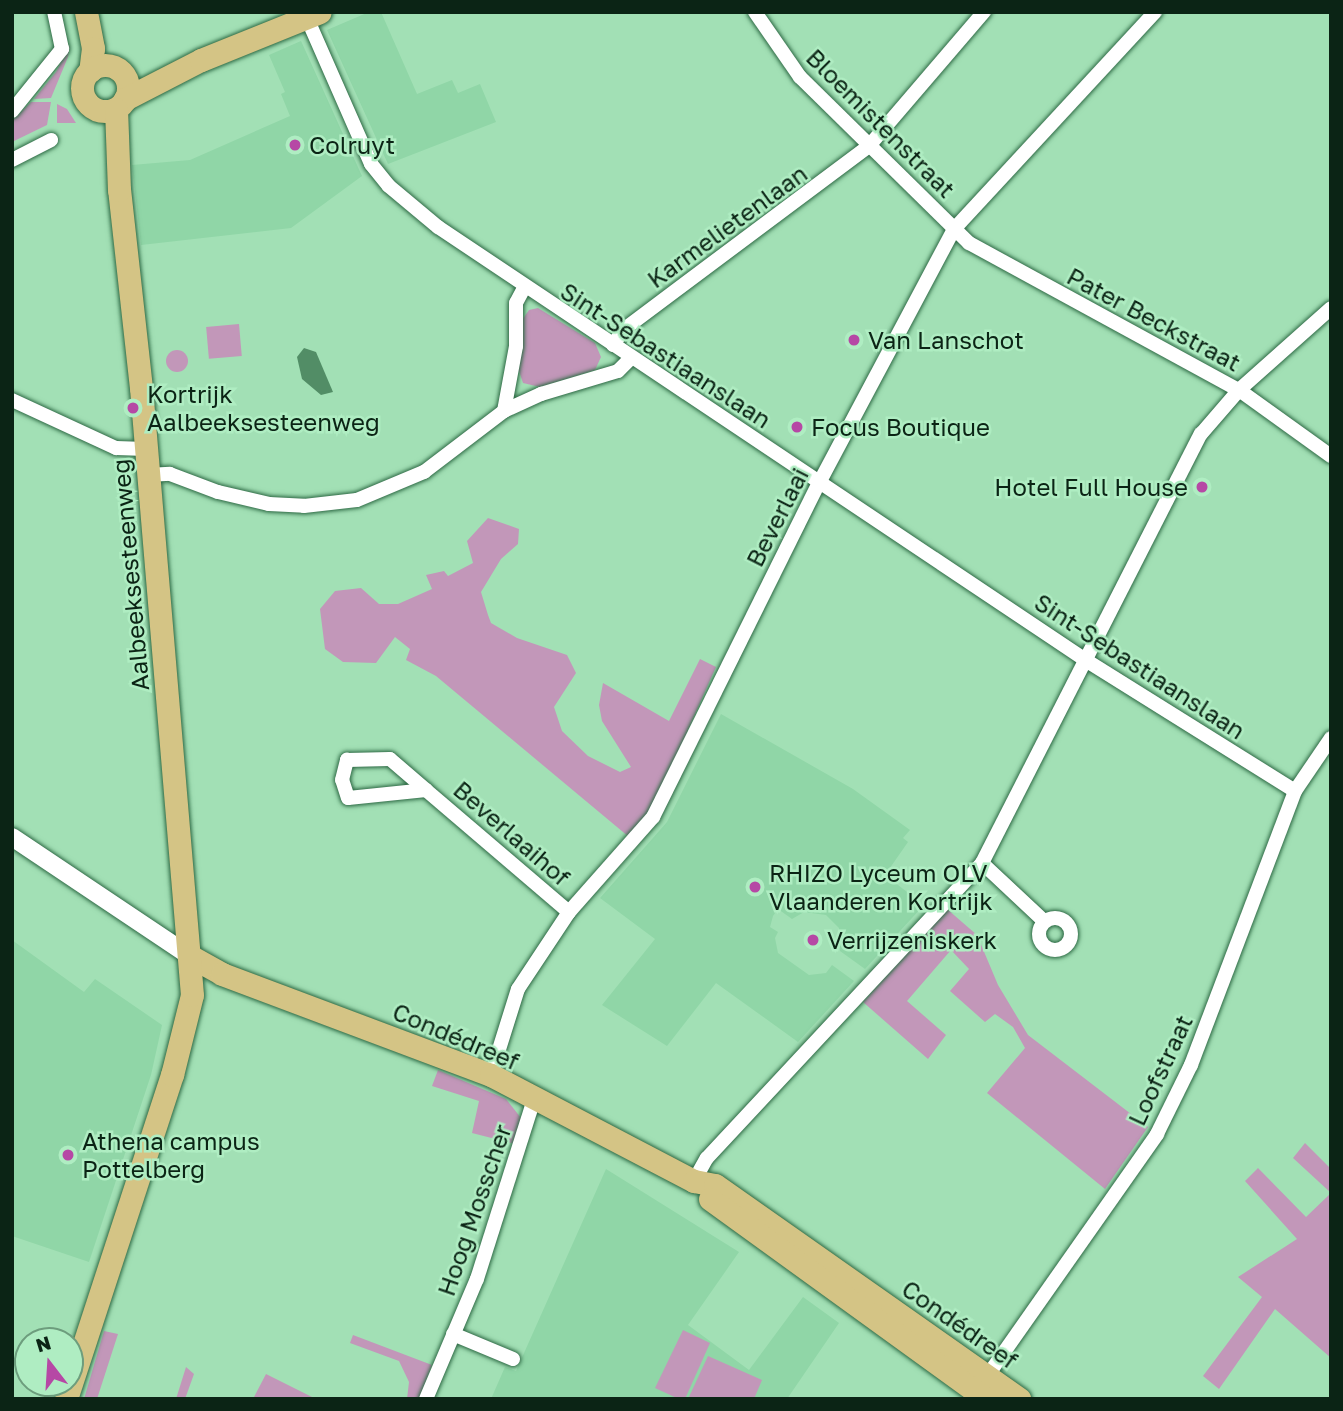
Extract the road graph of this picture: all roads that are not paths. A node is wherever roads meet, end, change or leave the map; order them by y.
1 (54, 12) edge
2 (86, 12) edge
3 (94, 12) edge
4 (755, 12) edge
5 (984, 12) edge
6 (1155, 12) edge
7 (313, 15) edge
8 (201, 60) junction
9 (108, 70) junction
10 (112, 106) junction
11 (12, 111) edge
12 (51, 139) dead end
13 (869, 146) junction
14 (12, 160) edge
15 (954, 229) junction
16 (524, 288) junction
17 (1331, 308) edge
18 (613, 345) junction
19 (631, 358) junction
20 (1239, 390) junction
21 (12, 400) edge
22 (504, 411) junction
23 (146, 449) junction
24 (1331, 456) edge
25 (148, 475) junction
26 (819, 483) junction
27 (1087, 661) junction
28 (1331, 738) edge
29 (426, 790) junction
30 (1295, 791) junction
31 (12, 837) edge
32 (982, 863) junction
33 (569, 912) junction
34 (1044, 921) dead end
35 (190, 956) junction
36 (491, 1076) junction
37 (534, 1099) junction
38 (694, 1181) junction
39 (453, 1334) junction
40 (513, 1359) dead end
41 (983, 1388) edge
42 (66, 1399) edge
43 (426, 1399) edge
44 (1019, 1399) edge

1 - 11 street
2 - 9 main road
3 - 9 main road
4 - 13 street, Bloemistenstraat
5 - 13 street, Karmelietenlaan
6 - 15 street, Beverlaai
7 - 8 main road
7 - 16 street, Sint-Sebastiaanslaan
8 - 9 main road
8 - 10 main road
9 - 10 main road
9 - 10 main road
10 - 23 main road, Aalbeeksesteenweg
12 - 14 street
13 - 15 street, Bloemistenstraat
13 - 18 street, Karmelietenlaan
15 - 20 street, Pater Beckstraat
15 - 26 street, Beverlaai
16 - 18 street, Sint-Sebastiaanslaan
16 - 22 street
17 - 20 street
18 - 19 street, Sint-Sebastiaanslaan
19 - 22 street
19 - 26 street, Sint-Sebastiaanslaan
20 - 24 street, Pater Beckstraat
20 - 27 street
21 - 23 street
22 - 25 street
23 - 25 main road, Aalbeeksesteenweg
25 - 35 main road, Aalbeeksesteenweg
26 - 27 street, Sint-Sebastiaanslaan
26 - 33 street, Beverlaai
27 - 30 street, Sint-Sebastiaanslaan
27 - 32 street
28 - 30 street, Loofstraat
29 - 29 street, Beverlaaihof
29 - 33 street, Beverlaaihof
30 - 41 street, Loofstraat
31 - 35 street
32 - 34 street
32 - 38 street
33 - 36 street, Beverlaai
35 - 36 main road, Condédreef
35 - 42 main road, Aalbeeksesteenweg
36 - 37 main road, Condédreef
37 - 38 main road, Condédreef
37 - 39 street, Hoog Mosscher
38 - 41 main road, Condédreef
39 - 40 street, Hoog Mosscher
39 - 43 street, Hoog Mosscher
41 - 44 main road, Condédreef

